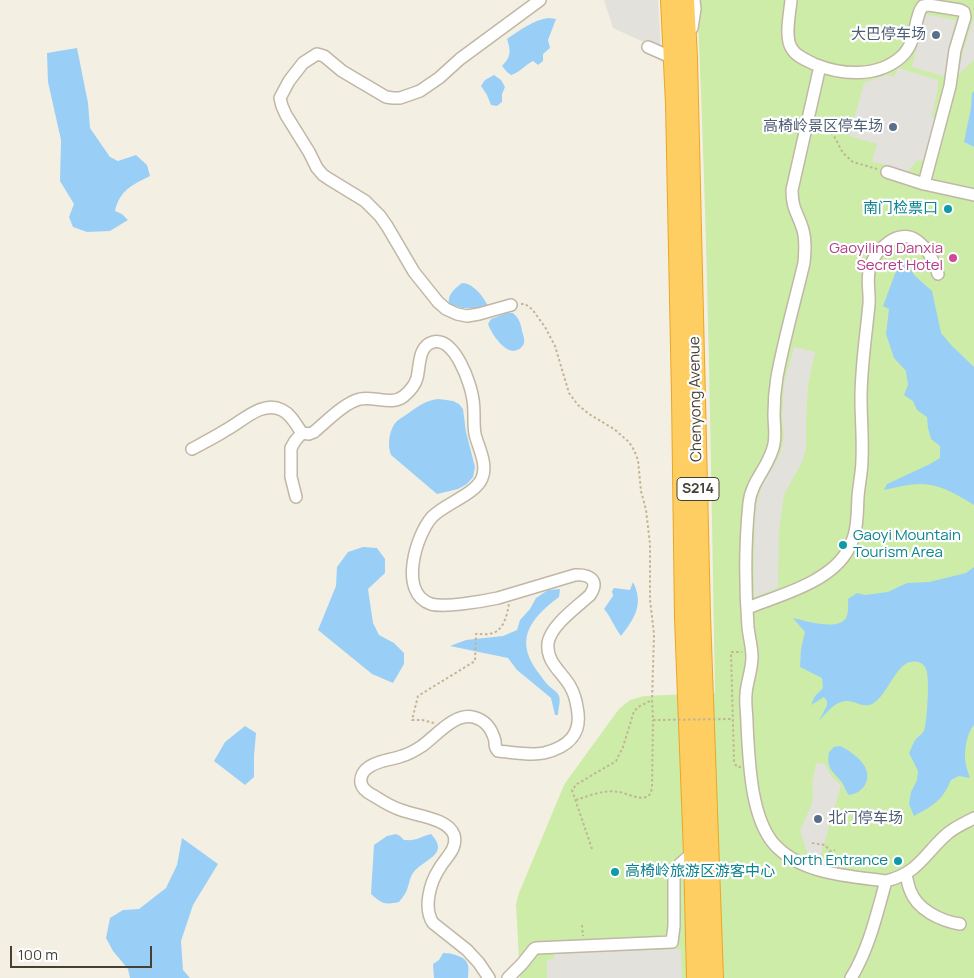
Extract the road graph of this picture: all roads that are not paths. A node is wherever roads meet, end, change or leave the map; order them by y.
1 (540, 0) edge
2 (670, 0) edge
3 (685, 0) edge
4 (694, 0) edge
5 (791, 0) edge
6 (648, 48) dead end
7 (683, 54) junction
8 (820, 66) junction
9 (887, 172) road end
10 (924, 184) junction
11 (974, 195) edge
12 (938, 274) dead end
13 (511, 304) road end
14 (302, 433) junction
15 (192, 449) dead end
16 (296, 496) dead end
17 (747, 608) junction
18 (974, 818) edge
19 (694, 854) junction
20 (906, 874) junction
21 (886, 881) junction
22 (960, 924) dead end
23 (489, 978) edge
24 (508, 978) edge
25 (696, 978) edge
26 (714, 978) edge
27 (851, 978) edge

1 - 13 street
2 - 7 highway, Chenyong Avenue / S214
3 - 7 highway, Chenyong Avenue / S214
4 - 7 street
5 - 8 street
6 - 7 street
7 - 19 highway, Chenyong Avenue / S214
7 - 26 highway, Chenyong Avenue / S214
8 - 10 street
8 - 17 street
9 - 10 street
10 - 11 street
12 - 17 street
14 - 15 street
14 - 16 street
14 - 23 street
17 - 21 street
18 - 20 street
19 - 24 street
19 - 25 highway, Chenyong Avenue / S214
20 - 21 street
20 - 22 street
21 - 27 street

